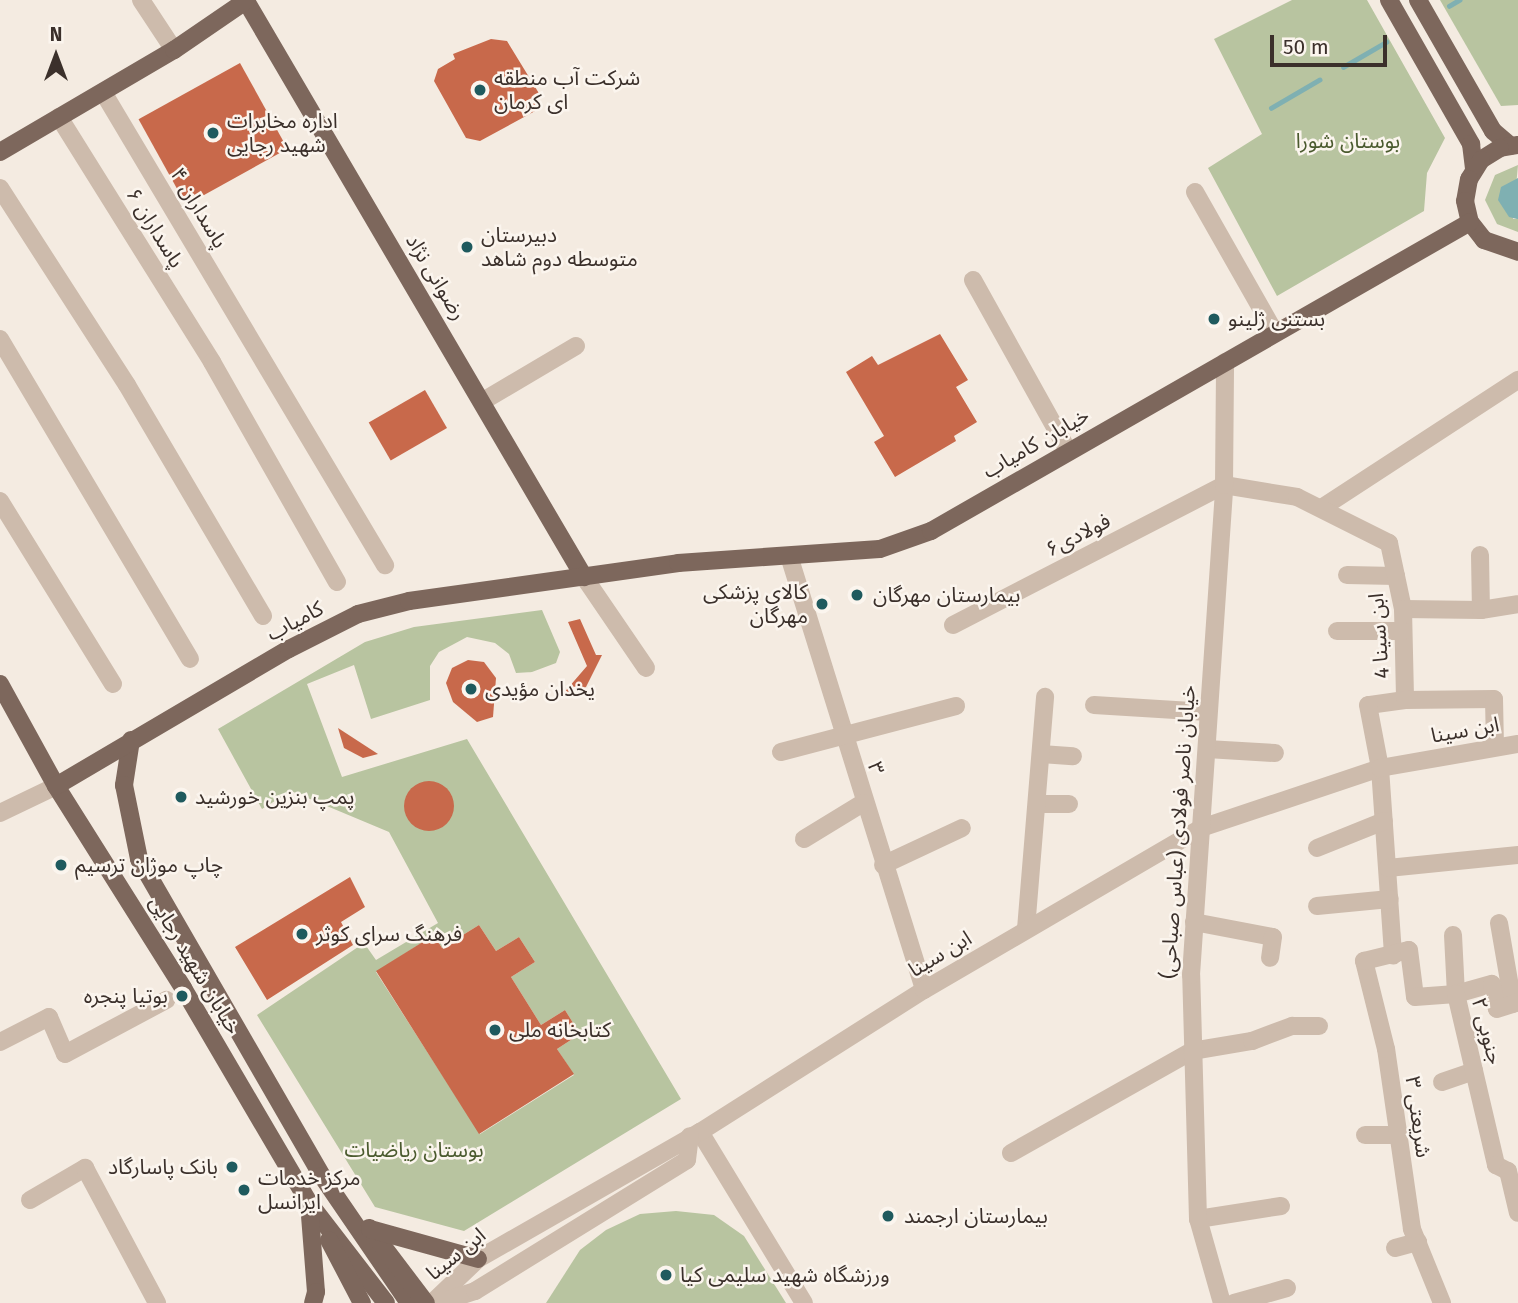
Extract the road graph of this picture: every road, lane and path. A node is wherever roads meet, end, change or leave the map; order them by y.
1 (141, 0) edge
2 (247, 0) edge
3 (1389, 0) edge
4 (1418, 0) edge
5 (174, 50) junction
6 (103, 92) junction
7 (59, 117) junction
8 (1515, 146) edge
9 (0, 152) edge
10 (1474, 169) junction
11 (0, 188) edge
12 (1195, 192) dead end
13 (1470, 222) junction
14 (1518, 252) edge
15 (974, 280) dead end
16 (1274, 331) junction
17 (0, 339) edge
18 (576, 346) dead end
19 (1225, 362) junction
20 (1518, 380) edge
21 (483, 401) junction
22 (1067, 449) junction
23 (1224, 485) junction
24 (0, 501) edge
25 (1323, 508) junction
26 (1480, 555) dead end
27 (790, 559) junction
28 (385, 565) dead end
29 (1346, 575) dead end
30 (1396, 576) junction
31 (584, 577) junction
32 (337, 582) dead end
33 (1518, 604) edge
34 (1403, 609) junction
35 (1481, 610) junction
36 (263, 616) dead end
37 (953, 625) dead end
38 (1337, 631) dead end
39 (1404, 631) junction
40 (190, 659) dead end
41 (646, 668) dead end
42 (0, 684) edge
43 (113, 684) dead end
44 (1045, 697) dead end
45 (1405, 700) junction
46 (1094, 705) dead end
47 (956, 706) dead end
48 (1208, 712) junction
49 (841, 736) junction
50 (131, 740) junction
51 (1518, 744) edge
52 (1495, 746) junction
53 (1207, 749) junction
54 (781, 752) dead end
55 (1275, 753) dead end
56 (1041, 754) junction
57 (1073, 756) dead end
58 (1380, 768) junction
59 (56, 786) junction
60 (863, 803) junction
61 (1037, 804) junction
62 (1069, 804) dead end
63 (0, 813) edge
64 (1384, 821) junction
65 (962, 828) dead end
66 (1201, 828) junction
67 (804, 839) dead end
68 (1317, 848) dead end
69 (1518, 855) edge
70 (883, 865) junction
71 (1388, 868) junction
72 (1390, 899) junction
73 (1317, 906) dead end
74 (1194, 922) junction
75 (1499, 923) dead end
76 (1027, 929) junction
77 (1453, 935) dead end
78 (1393, 956) junction
79 (1270, 958) dead end
80 (924, 990) junction
81 (1456, 994) junction
82 (166, 1000) dead end
83 (1515, 1003) edge
84 (1320, 1026) dead end
85 (0, 1042) edge
86 (1192, 1051) junction
87 (1474, 1071) junction
88 (1443, 1082) dead end
89 (695, 1134) junction
90 (1366, 1135) dead end
91 (1395, 1135) junction
92 (1011, 1153) dead end
93 (322, 1177) junction
94 (30, 1200) dead end
95 (309, 1203) junction
96 (1281, 1206) dead end
97 (1518, 1213) edge
98 (1198, 1219) junction
99 (370, 1229) junction
100 (1418, 1242) junction
101 (1395, 1248) dead end
102 (478, 1259) junction
103 (367, 1260) junction
104 (1287, 1287) dead end
105 (157, 1303) edge
106 (313, 1303) edge
107 (362, 1303) edge
108 (386, 1303) edge
109 (409, 1303) edge
110 (426, 1303) edge
111 (432, 1303) edge
112 (438, 1303) edge
113 (804, 1303) edge
114 (1222, 1303) edge
115 (1234, 1303) edge
116 (1442, 1303) edge

1 - 5 street
2 - 5 main road
2 - 21 main road, رضوانی نژاد
3 - 10 main road
4 - 8 main road
5 - 6 main road
6 - 7 main road
6 - 28 street, پاسداران ۴
7 - 9 main road
7 - 32 street, پاسداران ۶
8 - 10 main road
10 - 13 main road
11 - 36 street
12 - 16 street
13 - 14 main road
13 - 16 main road, خیابان کامیاب
15 - 22 street
16 - 19 main road, خیابان کامیاب
17 - 40 street
18 - 21 street
19 - 22 main road, خیابان کامیاب
19 - 23 street, خیابان ناصر فولادی (عباس صباحی)
20 - 25 street
21 - 31 main road, رضوانی نژاد
22 - 27 main road, خیابان کامیاب
23 - 25 street
23 - 37 street, فولادی۶
23 - 48 street, خیابان ناصر فولادی (عباس صباحی)
24 - 43 street
25 - 30 street, ابن سینا 4
26 - 35 street
27 - 31 main road, خیابان کامیاب
27 - 49 street, ۳
29 - 30 street
30 - 34 street, ابن سینا 4
31 - 41 street
31 - 50 main road, کامیاب
33 - 35 street
34 - 35 street
34 - 39 street, ابن سینا 4
38 - 39 street
39 - 45 street, ابن سینا 4
42 - 59 main road, خیابان شهید رجایی
44 - 56 street
45 - 52 street
45 - 58 street, ابن سینا 4
46 - 48 street
47 - 49 street
48 - 53 street, خیابان ناصر فولادی (عباس صباحی)
49 - 54 street
49 - 60 street, ۳
50 - 59 main road, کامیاب
50 - 93 main road, خیابان شهید رجایی
51 - 52 street, ابن سینا
52 - 58 street, ابن سینا
53 - 55 street
53 - 66 street, خیابان ناصر فولادی (عباس صباحی)
56 - 57 street
56 - 61 street
58 - 64 street
58 - 66 street, ابن سینا
59 - 63 street
59 - 95 main road, خیابان شهید رجایی
60 - 67 street
60 - 70 street, ۳
61 - 62 street
61 - 76 street
64 - 68 street
64 - 71 street
65 - 70 street
66 - 74 street, خیابان ناصر فولادی (عباس صباحی)
66 - 76 street, ابن سینا
69 - 71 street
70 - 80 street, ۳
71 - 72 street
72 - 73 street
72 - 78 street
74 - 79 street
74 - 86 street, خیابان ناصر فولادی (عباس صباحی)
75 - 83 street
76 - 80 street, ابن سینا
77 - 81 street
78 - 81 street, ۲ جنوبی
78 - 91 street, شریعتی ۳
80 - 89 street, ابن سینا
81 - 83 street
81 - 87 street, ۲ جنوبی
82 - 85 street
84 - 86 street
86 - 92 street
86 - 98 street, خیابان ناصر فولادی (عباس صباحی)
87 - 88 street
87 - 97 street, ۲ جنوبی
89 - 102 street, ابن سینا
89 - 112 street
89 - 113 street
90 - 91 street
91 - 100 street, شریعتی ۳
93 - 99 main road
93 - 103 main road, خیابان شهید رجایی
94 - 105 street
95 - 103 main road, خیابان شهید رجایی
95 - 106 main road
95 - 107 main road
96 - 98 street
98 - 114 street, خیابان ناصر فولادی (عباس صباحی)
99 - 102 main road
99 - 110 main road
100 - 101 street
100 - 116 street, شریعتی ۳
102 - 111 street, ابن سینا
103 - 108 main road
103 - 109 main road
104 - 115 street

